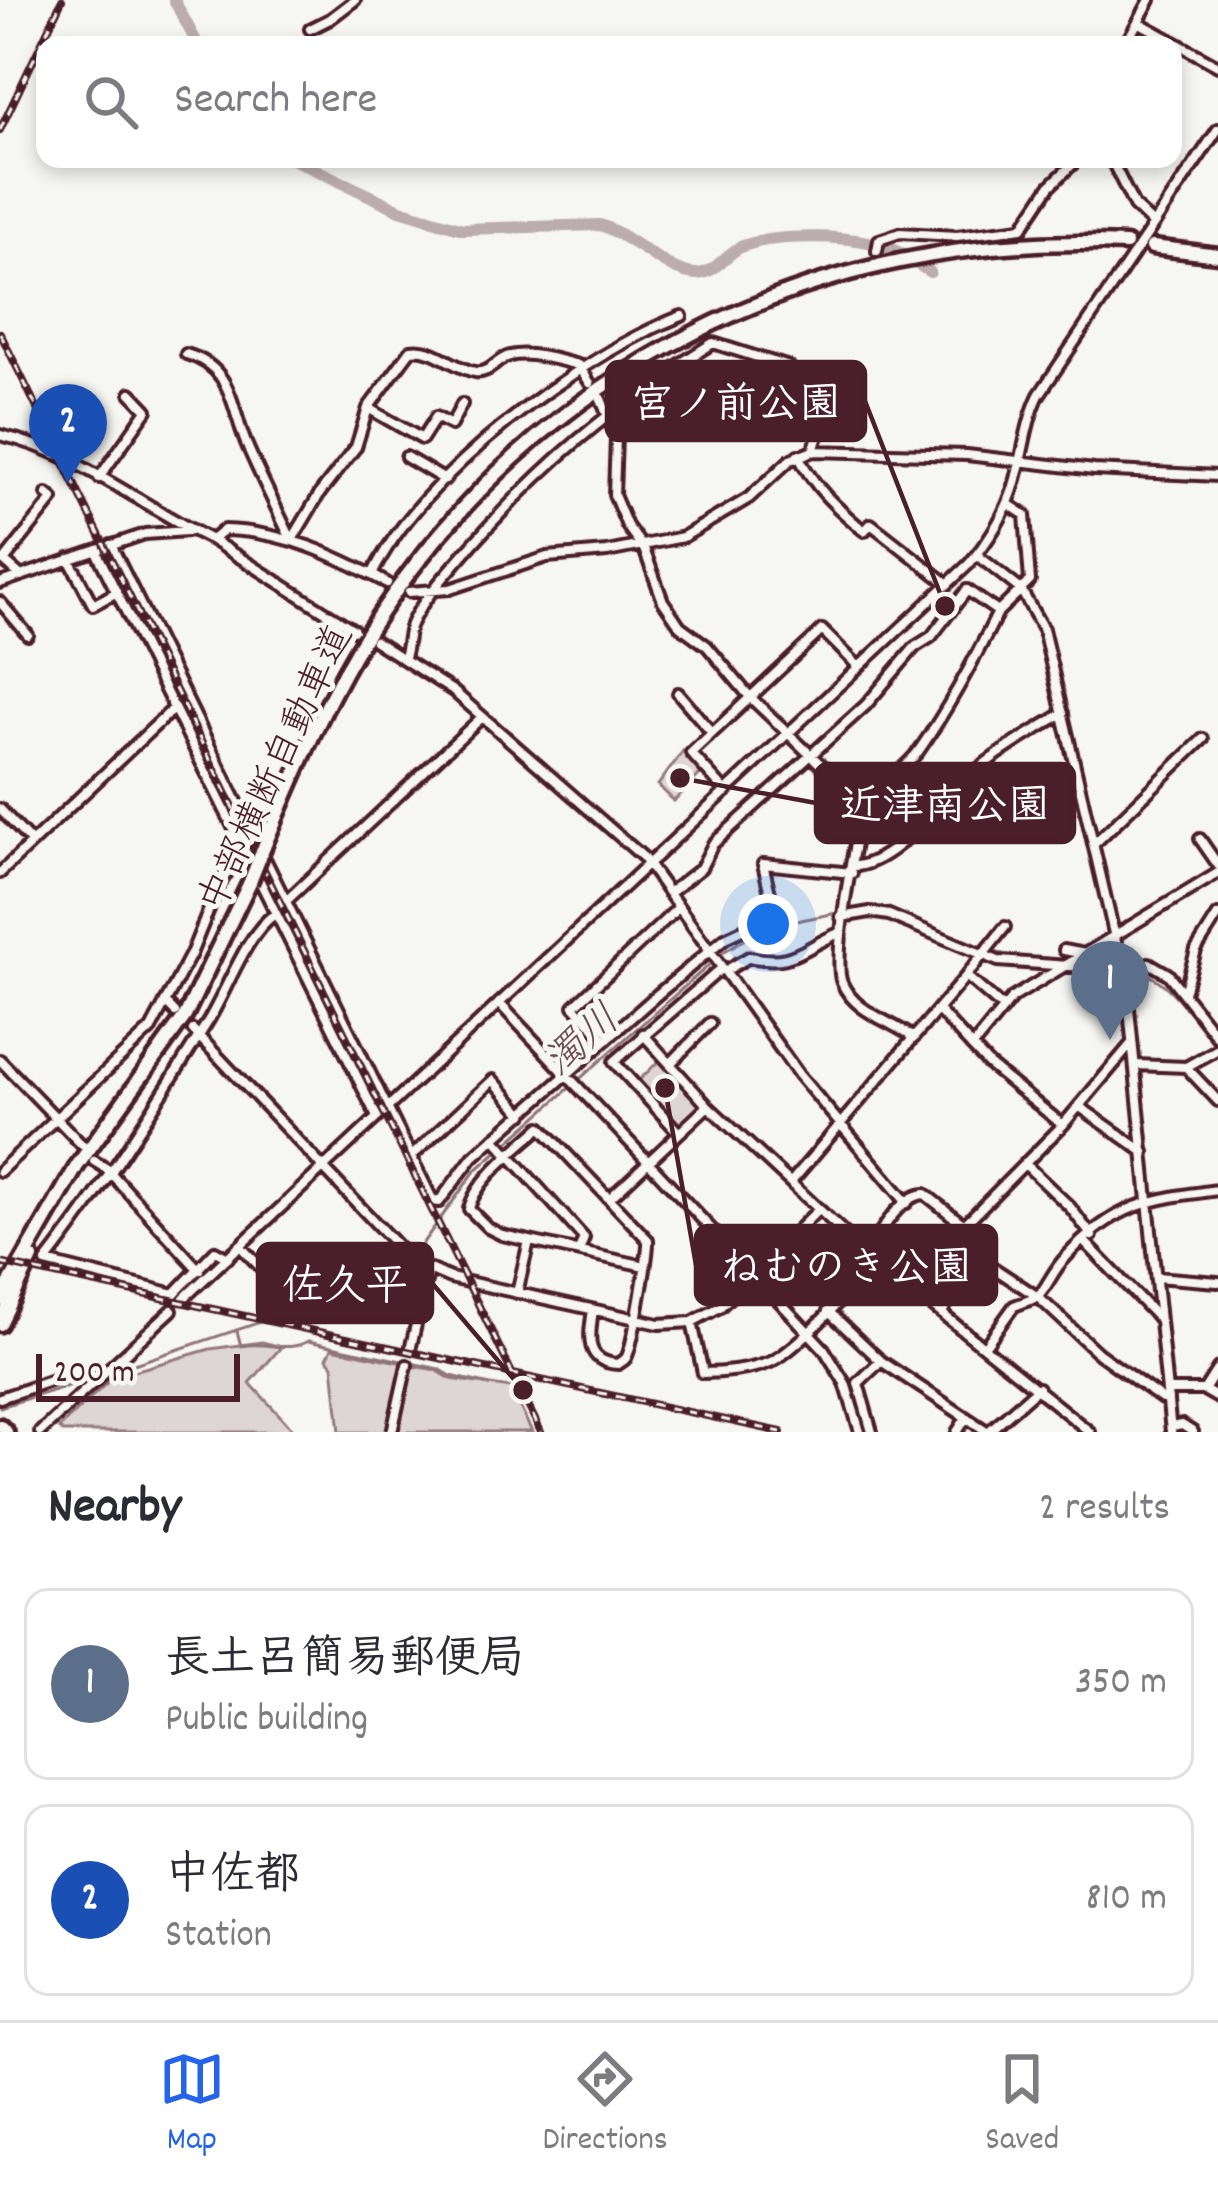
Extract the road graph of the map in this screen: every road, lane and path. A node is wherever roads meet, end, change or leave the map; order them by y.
1 (355, 0) edge
2 (1150, 0) edge
3 (1138, 22) junction
4 (310, 29) dead end
5 (1130, 36) edge
6 (1163, 36) edge
7 (1182, 46) edge
8 (1218, 66) edge
9 (1218, 129) edge
10 (1069, 168) edge
11 (1115, 168) edge
12 (1153, 224) junction
13 (1126, 244) dead end
14 (1152, 247) dead end
15 (879, 251) junction
16 (1218, 255) edge
17 (676, 316) dead end
18 (186, 353) dead end
19 (679, 364) junction
20 (583, 371) junction
21 (590, 382) dead end
22 (131, 393) dead end
23 (601, 399) dead end
24 (796, 400) junction
25 (368, 408) junction
26 (463, 410) dead end
27 (607, 413) junction
28 (0, 435) edge
29 (813, 451) junction
30 (798, 455) junction
31 (412, 457) dead end
32 (1020, 460) junction
33 (1218, 476) edge
34 (99, 478) junction
35 (446, 480) junction
36 (53, 499) dead end
37 (1008, 503) junction
38 (189, 531) junction
39 (212, 540) junction
40 (292, 540) junction
41 (112, 545) junction
42 (641, 545) junction
43 (96, 551) junction
44 (976, 555) junction
45 (70, 560) junction
46 (372, 575) junction
47 (22, 576) junction
48 (951, 581) junction
49 (0, 583) edge
50 (387, 584) dead end
51 (967, 590) junction
52 (1021, 590) junction
53 (117, 592) junction
54 (409, 592) dead end
55 (433, 593) junction
56 (0, 602) edge
57 (998, 612) junction
58 (354, 630) dead end
59 (28, 635) dead end
60 (375, 641) dead end
61 (404, 657) junction
62 (859, 667) junction
63 (678, 693) dead end
64 (750, 697) junction
65 (174, 708) junction
66 (1063, 713) junction
67 (482, 716) junction
68 (790, 732) junction
69 (712, 733) junction
70 (1203, 739) dead end
71 (812, 754) junction
72 (726, 792) junction
73 (865, 807) junction
74 (0, 809) edge
75 (1200, 839) dead end
76 (32, 843) junction
77 (1094, 844) junction
78 (248, 857) junction
79 (649, 863) junction
80 (853, 869) junction
81 (1218, 869) edge
82 (0, 872) edge
83 (670, 892) junction
84 (286, 901) junction
85 (679, 907) junction
86 (774, 910) dead end
87 (275, 914) junction
88 (1218, 915) edge
89 (842, 916) junction
90 (757, 923) dead end
91 (1005, 927) dead end
92 (1115, 932) junction
93 (839, 933) junction
94 (1064, 950) dead end
95 (710, 951) junction
96 (984, 951) junction
97 (1083, 955) junction
98 (1149, 963) dead end
99 (1066, 965) junction
100 (1123, 966) junction
101 (722, 967) junction
102 (966, 976) junction
103 (1184, 994) junction
104 (165, 1002) junction
105 (499, 1003) junction
106 (1002, 1007) junction
107 (938, 1010) junction
108 (175, 1012) dead end
109 (710, 1022) dead end
110 (195, 1033) junction
111 (643, 1034) junction
112 (914, 1038) junction
113 (1218, 1038) edge
114 (606, 1040) junction
115 (1133, 1041) junction
116 (972, 1047) junction
117 (1215, 1052) edge
118 (0, 1060) edge
119 (670, 1064) junction
120 (1136, 1065) junction
121 (1186, 1067) junction
122 (568, 1076) junction
123 (1218, 1101) edge
124 (708, 1106) junction
125 (389, 1107) junction
126 (1080, 1107) junction
127 (523, 1114) junction
128 (56, 1118) junction
129 (377, 1118) junction
130 (841, 1125) junction
131 (1064, 1125) junction
132 (680, 1132) junction
133 (100, 1136) junction
134 (495, 1140) junction
135 (82, 1145) dead end
136 (1144, 1152) junction
137 (507, 1153) junction
138 (412, 1156) junction
139 (94, 1161) dead end
140 (648, 1162) junction
141 (1026, 1165) junction
142 (324, 1168) junction
143 (0, 1171) edge
144 (110, 1174) junction
145 (792, 1181) junction
146 (1218, 1190) edge
147 (610, 1198) junction
148 (1148, 1200) junction
149 (907, 1203) junction
150 (819, 1209) junction
151 (964, 1225) junction
152 (1089, 1239) junction
153 (529, 1241) junction
154 (240, 1246) junction
155 (404, 1251) junction
156 (579, 1252) junction
157 (866, 1252) junction
158 (228, 1258) junction
159 (968, 1264) junction
160 (645, 1266) junction
161 (429, 1269) junction
162 (199, 1270) junction
163 (754, 1275) junction
164 (1156, 1277) junction
165 (1218, 1282) edge
166 (517, 1293) junction
167 (1038, 1297) junction
168 (184, 1298) dead end
169 (0, 1300) edge
170 (172, 1310) dead end
171 (593, 1310) junction
172 (828, 1311) junction
173 (942, 1313) junction
174 (635, 1319) junction
175 (1160, 1320) junction
176 (692, 1322) junction
177 (0, 1324) edge
178 (807, 1331) junction
179 (412, 1346) dead end
180 (985, 1346) junction
181 (881, 1360) junction
182 (407, 1365) dead end
183 (1218, 1368) edge
184 (94, 1383) junction
185 (1038, 1388) junction
186 (1204, 1390) junction
187 (1168, 1395) junction
188 (0, 1397) edge
189 (1218, 1398) edge
190 (967, 1418) junction
191 (0, 1425) edge
192 (1171, 1429) edge
193 (7, 1432) edge
194 (40, 1432) edge
195 (392, 1432) edge
196 (860, 1432) edge
197 (872, 1432) edge
198 (957, 1432) edge
199 (988, 1432) edge
200 (1090, 1432) edge
201 (1193, 1432) edge

1 - 4 street
2 - 3 street
3 - 5 street
3 - 6 street
7 - 8 street
9 - 12 street
10 - 15 street
11 - 12 street
12 - 32 street
13 - 15 highway, 中部横断自動車道
14 - 16 highway
15 - 133 highway, 中部横断自動車道, bridge
17 - 20 street
18 - 40 street
19 - 24 street
19 - 24 street
19 - 27 street
20 - 21 street
20 - 25 street
20 - 35 street
22 - 34 street
23 - 27 street
24 - 29 street
25 - 26 street
25 - 40 street
27 - 42 street
27 - 55 street
28 - 34 street
29 - 30 street
29 - 32 street
30 - 42 street
30 - 48 street
31 - 35 street
32 - 33 street
32 - 37 street
34 - 38 street
35 - 46 street
36 - 47 street
37 - 44 street
37 - 52 street
38 - 39 street
38 - 41 street
39 - 40 street
39 - 58 street
40 - 46 street
41 - 43 street
41 - 84 street
42 - 55 street
42 - 64 street
43 - 45 street
43 - 53 street
44 - 48 street
44 - 52 street
45 - 47 street
45 - 53 street
46 - 50 street
47 - 49 street
48 - 51 street
48 - 62 street
51 - 57 street
51 - 71 street
52 - 57 street
52 - 66 street
53 - 65 street
54 - 55 street
55 - 61 street
56 - 59 street
57 - 73 street
60 - 61 street
61 - 67 street
62 - 64 street
62 - 68 street
63 - 69 street
64 - 68 street
64 - 69 street
65 - 76 street
65 - 78 street
66 - 77 street
66 - 80 street
67 - 79 street
67 - 84 street
68 - 71 street
68 - 72 street
69 - 72 street
70 - 77 street
71 - 73 street
71 - 83 street
72 - 79 street
73 - 80 street
74 - 76 street
75 - 81 street
76 - 82 street
77 - 92 street
78 - 87 street
78 - 104 street
79 - 83 street
79 - 105 street
80 - 86 street
80 - 89 street
81 - 92 street
83 - 85 street
84 - 125 street
85 - 95 street
85 - 114 street
87 - 110 street
87 - 129 street
88 - 103 street
89 - 93 street
89 - 96 street
90 - 95 street
91 - 96 street
92 - 97 street
92 - 100 street
93 - 101 street
93 - 112 street
94 - 97 street
95 - 101 street
95 - 114 street
96 - 99 street
96 - 102 street
97 - 99 street
98 - 103 street
99 - 100 street
99 - 106 street
100 - 115 street
101 - 111 street
101 - 130 street
102 - 106 street
102 - 107 street
103 - 113 street
104 - 108 street
104 - 128 street
105 - 122 street
105 - 125 street
106 - 116 street
107 - 112 street
107 - 116 street
109 - 119 street
110 - 142 street
110 - 144 street
111 - 119 street
111 - 132 street
112 - 130 street
114 - 122 street
115 - 120 street
115 - 126 street
116 - 131 street
117 - 121 street
118 - 128 street
119 - 124 street
120 - 121 street
120 - 136 street
121 - 123 street
122 - 127 street
122 - 140 street
124 - 132 street
124 - 145 street
125 - 129 street
125 - 138 street
126 - 131 street
126 - 136 street
127 - 134 street
127 - 138 street
128 - 135 street
128 - 143 street
129 - 142 street
130 - 145 street
130 - 149 street
131 - 141 street
132 - 140 street
133 - 169 highway, 中部横断自動車道
133 - 177 highway, 中部横断自動車道
134 - 137 street
134 - 138 street
136 - 148 street
137 - 147 street
137 - 153 street
137 - 156 street
139 - 144 street
140 - 147 street
140 - 163 street
141 - 151 street
141 - 152 street
142 - 154 street
142 - 155 street
144 - 162 street
144 - 162 street
145 - 150 street
146 - 148 street
147 - 160 street
148 - 152 street
148 - 164 street
149 - 151 street
149 - 157 street
150 - 157 street
150 - 163 street
151 - 159 street
152 - 167 street
152 - 175 street
153 - 156 street
153 - 166 street
154 - 155 street
154 - 158 street
155 - 161 street
156 - 160 street
157 - 172 street
157 - 173 street
158 - 162 street
158 - 168 street
159 - 167 street
159 - 173 street
160 - 174 street
161 - 166 street
161 - 179 street
163 - 176 street
163 - 178 street
164 - 165 street
164 - 175 street
166 - 171 street
167 - 180 street
167 - 187 street
170 - 184 street
171 - 174 street
171 - 174 street
172 - 178 street
172 - 181 street
173 - 180 street
174 - 176 street
175 - 187 street
176 - 178 street
178 - 196 street
180 - 185 street
181 - 190 street
181 - 197 street
182 - 195 street
183 - 186 street
184 - 188 street
184 - 194 street
185 - 199 street
185 - 200 street
186 - 187 street
186 - 189 street
187 - 192 street
190 - 198 street
190 - 199 street
191 - 193 main road
192 - 201 street

